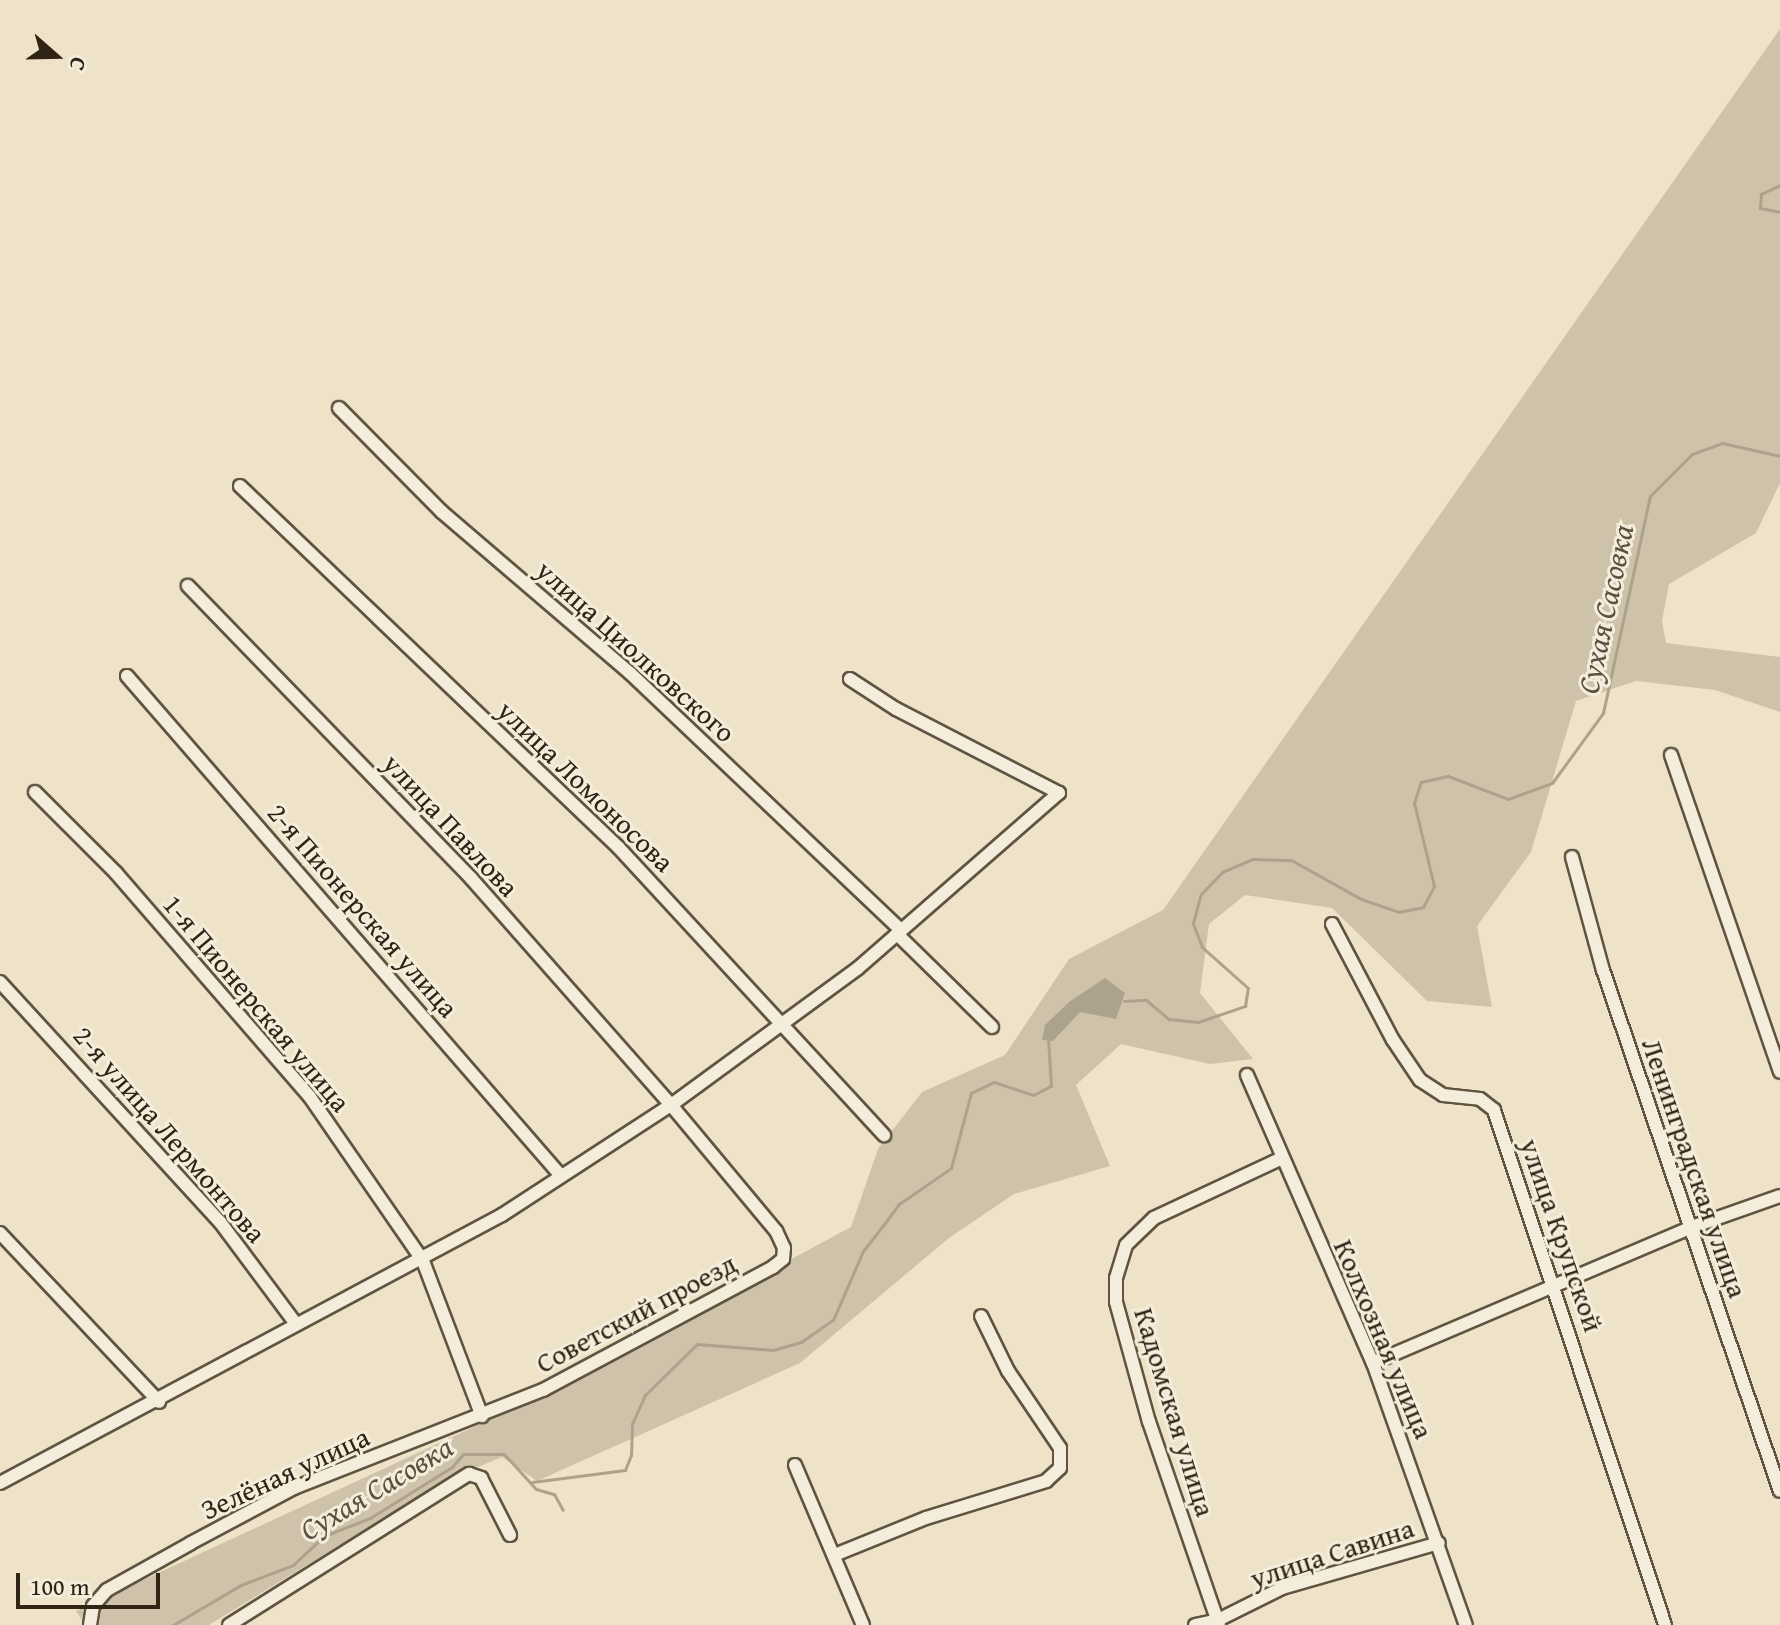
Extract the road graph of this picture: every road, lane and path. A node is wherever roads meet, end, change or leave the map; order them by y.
1 (339, 408) dead end
2 (240, 486) dead end
3 (188, 586) dead end
4 (127, 676) dead end
5 (850, 679) dead end
6 (1671, 755) dead end
7 (35, 792) dead end
8 (1572, 857) dead end
9 (1332, 924) dead end
10 (899, 932) junction
11 (0, 982) edge
12 (784, 1023) junction
13 (992, 1027) dead end
14 (1780, 1072) edge
15 (1247, 1075) dead end
16 (671, 1105) junction
17 (884, 1135) dead end
18 (1280, 1159) junction
19 (561, 1176) junction
20 (1780, 1196) edge
21 (1689, 1228) junction
22 (0, 1233) edge
23 (423, 1261) junction
24 (1555, 1286) junction
25 (981, 1316) dead end
26 (296, 1324) junction
27 (1373, 1363) junction
28 (159, 1402) junction
29 (482, 1416) junction
30 (795, 1465) dead end
31 (0, 1483) edge
32 (1780, 1491) edge
33 (510, 1535) dead end
34 (1439, 1543) junction
35 (837, 1554) junction
36 (1218, 1623) edge
37 (90, 1625) edge
38 (229, 1625) edge
39 (863, 1625) edge
40 (1195, 1625) edge
41 (1466, 1625) edge
42 (1665, 1625) edge

1 - 10 street, улица Циолковского
2 - 12 street, улица Ломоносова
3 - 16 street, улица Павлова
4 - 19 street, 2-я Пионерская улица
5 - 10 street
6 - 14 street
7 - 23 street, 1-я Пионерская улица
8 - 21 street, Ленинградская улица
9 - 24 street, улица Крупской
10 - 12 street
10 - 13 street, улица Циолковского
11 - 26 street, 2-я улица Лермонтова
12 - 16 street
12 - 17 street, улица Ломоносова
15 - 18 street, Колхозная улица
16 - 19 street
16 - 29 street, Советский проезд
18 - 27 street, Колхозная улица
18 - 36 street, Кадомская улица
19 - 23 street
20 - 21 street
21 - 24 street
21 - 32 street, Ленинградская улица
22 - 28 street
23 - 26 street
23 - 29 street
24 - 27 street
24 - 42 street, улица Крупской
25 - 35 street
26 - 28 street
27 - 34 street, Колхозная улица
28 - 31 street
29 - 37 street, Зелёная улица
30 - 35 street
33 - 38 street
34 - 36 street, улица Савина
34 - 41 street, Колхозная улица
35 - 39 street
36 - 40 street, улица Савина

